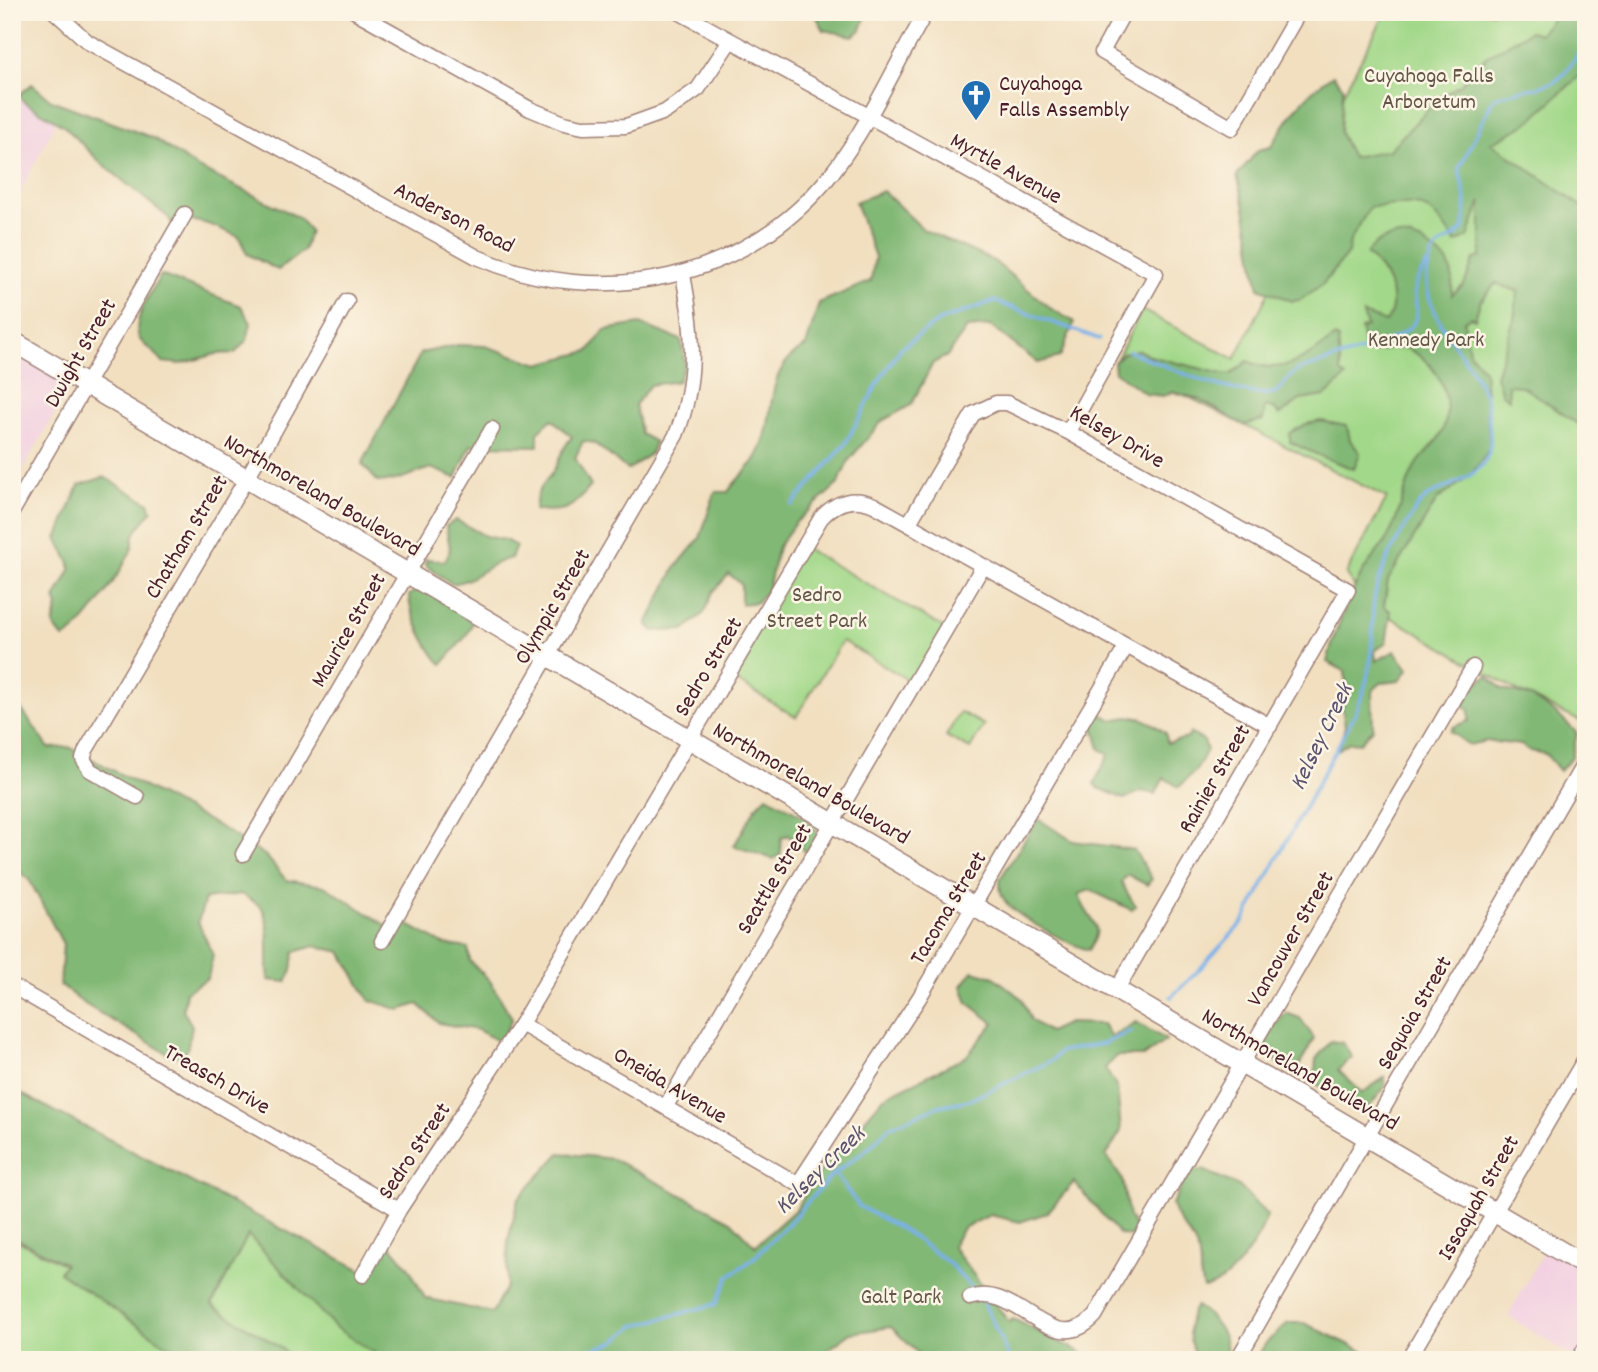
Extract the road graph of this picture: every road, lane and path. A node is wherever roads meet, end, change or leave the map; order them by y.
1 (55, 12) edge
2 (356, 12) edge
3 (679, 12) edge
4 (926, 12) edge
5 (1124, 12) edge
6 (1299, 12) edge
7 (730, 41) junction
8 (868, 116) junction
9 (185, 214) dead end
10 (683, 275) junction
11 (347, 301) dead end
12 (12, 341) edge
13 (86, 384) junction
14 (492, 429) dead end
15 (1068, 432) junction
16 (246, 478) junction
17 (12, 512) edge
18 (909, 523) junction
19 (983, 566) junction
20 (407, 572) junction
21 (1348, 590) joint
22 (1126, 647) junction
23 (549, 656) junction
24 (1473, 667) dead end
25 (1270, 726) junction
26 (690, 739) junction
27 (1586, 760) edge
28 (137, 797) dead end
29 (832, 822) junction
30 (243, 854) dead end
31 (975, 905) junction
32 (382, 941) dead end
33 (12, 986) edge
34 (1117, 989) junction
35 (521, 1024) junction
36 (1586, 1057) edge
37 (1242, 1062) junction
38 (666, 1106) junction
39 (1367, 1136) junction
40 (798, 1184) joint
41 (399, 1210) junction
42 (1496, 1212) junction
43 (1586, 1266) edge
44 (362, 1275) dead end
45 (970, 1298) dead end
46 (1586, 1347) edge
47 (1237, 1360) edge
48 (1408, 1360) edge
49 (1578, 1360) edge

1 - 10 street, Anderson Road
2 - 7 street
3 - 7 street, Myrtle Avenue
4 - 8 street, Anderson Road
5 - 6 street
7 - 8 street, Myrtle Avenue
8 - 10 street, Anderson Road
8 - 15 street, Myrtle Avenue
9 - 13 street, Dwight Street
10 - 23 street, Olympic Street
11 - 16 street, Chatham Street
12 - 13 street, Northmoreland Boulevard
13 - 16 street, Northmoreland Boulevard
13 - 17 street, Dwight Street
14 - 20 street, Maurice Street
15 - 18 street, Kelsey Drive
15 - 21 street, Kelsey Drive
16 - 20 street, Northmoreland Boulevard
16 - 28 street, Chatham Street
18 - 19 street, Sedro Street
18 - 26 street, Sedro Street
19 - 22 street, Sedro Street
19 - 29 street, Seattle Street
20 - 23 street, Northmoreland Boulevard
20 - 30 street, Maurice Street
21 - 25 street, Rainier Street
22 - 25 street, Sedro Street
22 - 31 street, Tacoma Street
23 - 26 street, Northmoreland Boulevard
23 - 32 street, Olympic Street
24 - 37 street, Vancouver Street
25 - 34 street, Rainier Street
26 - 29 street, Northmoreland Boulevard
26 - 35 street, Sedro Street
27 - 39 street, Sequoia Street
29 - 31 street, Northmoreland Boulevard
29 - 38 street, Seattle Street
31 - 34 street, Northmoreland Boulevard
31 - 40 street, Tacoma Street
33 - 41 street, Treasch Drive
34 - 37 street, Northmoreland Boulevard
35 - 38 street, Oneida Avenue
35 - 41 street, Sedro Street
36 - 42 street, Issaquah Street
37 - 39 street, Northmoreland Boulevard
37 - 45 street, Vancouver Street
38 - 40 street, Oneida Avenue
39 - 42 street, Northmoreland Boulevard
39 - 47 street, Sequoia Street
41 - 44 street, Sedro Street
42 - 43 street, Northmoreland Boulevard
42 - 48 street, Issaquah Street
46 - 49 street

